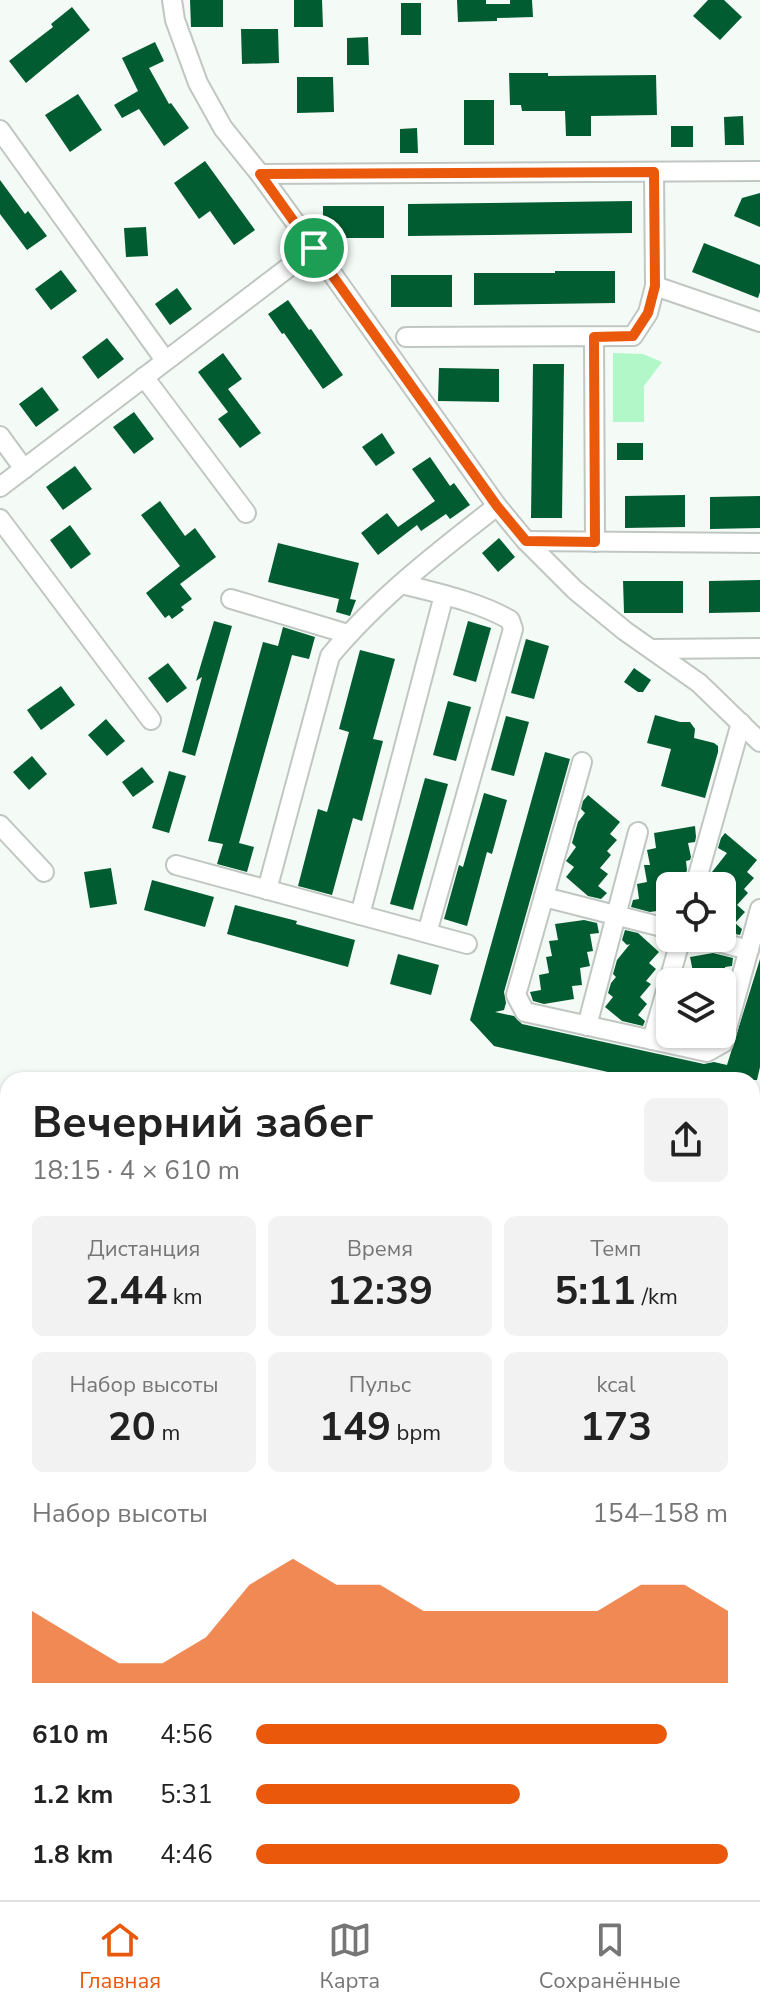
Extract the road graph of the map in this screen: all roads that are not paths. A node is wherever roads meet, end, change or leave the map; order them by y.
1 (172, 0) edge
2 (0, 130) edge
3 (760, 171) edge
4 (654, 172) junction
5 (260, 174) junction
6 (314, 248) junction
7 (655, 286) junction
8 (760, 322) edge
9 (406, 337) dead end
10 (594, 337) junction
11 (165, 360) junction
12 (144, 377) junction
13 (0, 436) edge
14 (24, 469) junction
15 (0, 487) edge
16 (497, 506) junction
17 (246, 513) dead end
18 (0, 519) edge
19 (526, 541) junction
20 (595, 542) junction
21 (760, 543) edge
22 (402, 584) junction
23 (444, 595) junction
24 (231, 599) dead end
25 (348, 634) junction
26 (760, 648) edge
27 (652, 649) junction
28 (151, 720) dead end
29 (741, 723) junction
30 (760, 742) edge
31 (582, 762) dead end
32 (0, 825) edge
33 (638, 832) dead end
34 (176, 865) dead end
35 (44, 872) dead end
36 (699, 872) edge
37 (267, 890) junction
38 (544, 897) junction
39 (760, 909) edge
40 (360, 915) junction
41 (616, 916) junction
42 (656, 926) edge
43 (427, 933) junction
44 (467, 944) dead end
45 (736, 947) edge
46 (749, 950) junction
47 (677, 952) edge
48 (587, 1026) junction
49 (652, 1040) junction

1 - 5 street
2 - 11 street
3 - 4 street
4 - 5 street
4 - 7 street
5 - 6 street
6 - 11 street
6 - 16 street
7 - 8 street
7 - 10 street
9 - 10 street
10 - 20 street
11 - 12 street
12 - 14 street
12 - 17 street
13 - 14 street
14 - 15 street
16 - 19 street
16 - 22 street
18 - 28 street
19 - 20 street
19 - 27 street
20 - 21 street
22 - 23 street
22 - 25 street
23 - 40 street
23 - 43 street
24 - 25 street
25 - 37 street
26 - 27 street
27 - 29 street
29 - 30 street
29 - 36 street
31 - 38 street
32 - 35 street
33 - 41 street
34 - 37 street
37 - 40 street
38 - 41 street
38 - 48 street
39 - 46 street
40 - 43 street
41 - 42 street
41 - 48 street
43 - 44 street
45 - 46 street
46 - 49 street
47 - 49 street
48 - 49 street

